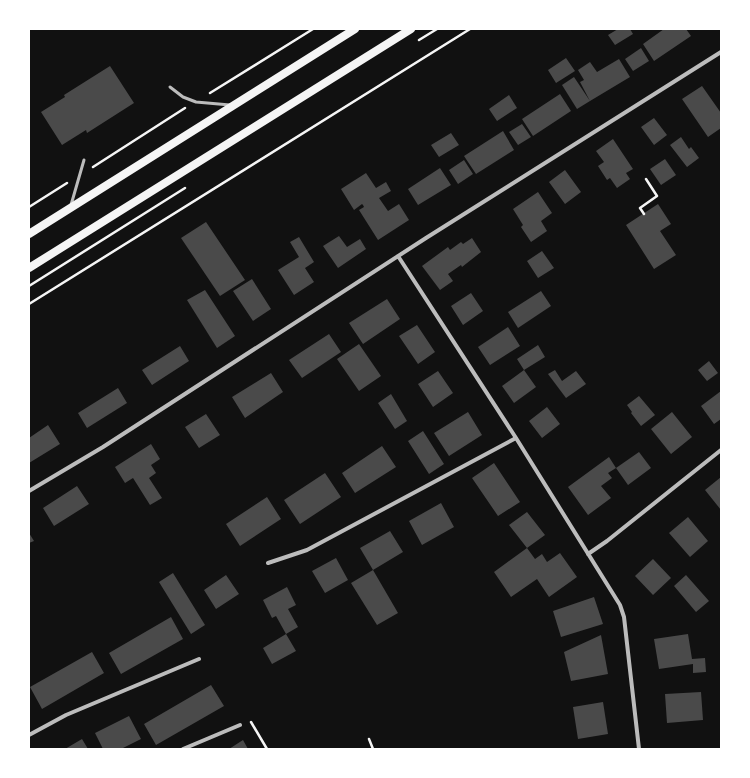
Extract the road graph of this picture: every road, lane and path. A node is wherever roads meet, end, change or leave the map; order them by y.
1 (313, 29) edge
2 (355, 29) edge
3 (411, 29) edge
4 (470, 29) edge
5 (721, 52) edge
6 (170, 87) dead end
7 (196, 102) junction
8 (234, 106) junction
9 (84, 160) dead end
10 (79, 176) junction
11 (646, 180) dead end
12 (29, 207) edge
13 (70, 208) junction
14 (644, 214) dead end
15 (29, 234) edge
16 (398, 256) junction
17 (29, 268) edge
18 (29, 304) edge
19 (516, 438) junction
20 (721, 450) edge
21 (29, 491) edge
22 (588, 554) junction
23 (268, 563) dead end
24 (199, 659) dead end
25 (240, 725) joint
26 (29, 735) edge
27 (369, 739) dead end
28 (183, 749) edge
29 (267, 749) edge
30 (373, 749) edge
31 (639, 749) edge

1 - 7 path
2 - 8 main road
3 - 17 main road
4 - 18 path
5 - 16 street
6 - 7 lane
7 - 8 lane
7 - 10 path
8 - 13 main road
9 - 10 lane
10 - 12 path
10 - 13 lane
11 - 14 path
13 - 15 main road
16 - 19 street
16 - 21 street
19 - 22 street
19 - 23 street
20 - 22 street
22 - 31 street
24 - 26 street
25 - 28 street
25 - 29 path
27 - 30 path

